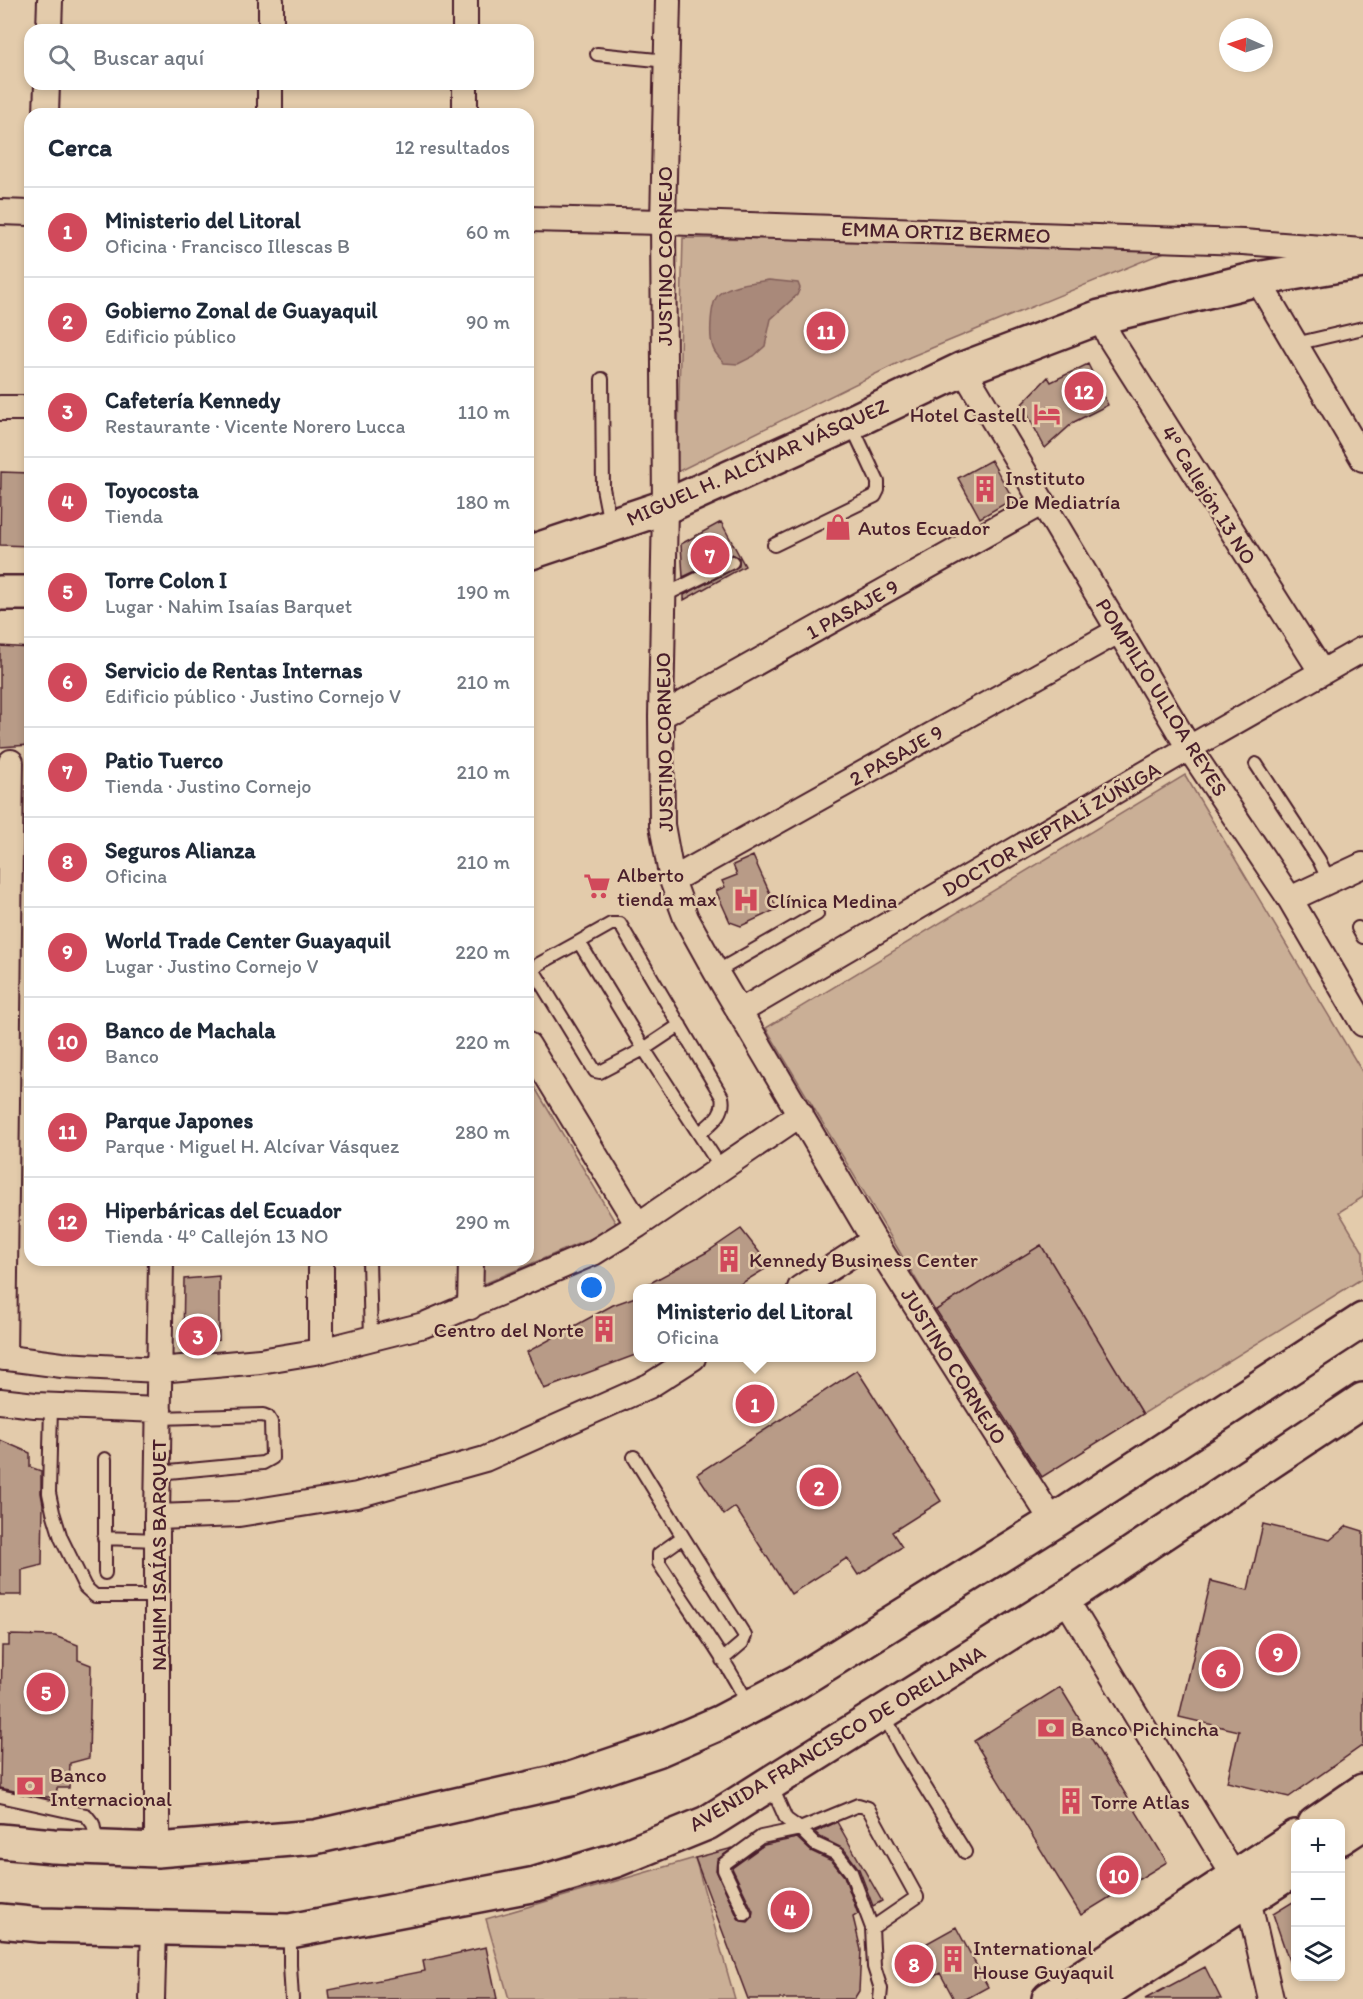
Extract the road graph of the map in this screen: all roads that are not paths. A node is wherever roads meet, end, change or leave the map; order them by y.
1 (50, 0) edge
2 (271, 0) edge
3 (465, 0) edge
4 (668, 0) edge
5 (49, 24) edge
6 (271, 24) edge
7 (465, 24) edge
8 (597, 54) dead end
9 (667, 61) junction
10 (47, 90) edge
11 (270, 90) edge
12 (465, 90) edge
13 (46, 108) edge
14 (270, 108) edge
15 (465, 108) edge
16 (0, 212) edge
17 (24, 213) edge
18 (534, 219) edge
19 (663, 222) junction
20 (1363, 251) edge
21 (1363, 261) edge
22 (1257, 279) junction
23 (1100, 317) junction
24 (1363, 328) edge
25 (1295, 344) junction
26 (963, 369) junction
27 (602, 379) dead end
28 (0, 408) edge
29 (24, 408) edge
30 (850, 423) junction
31 (1363, 459) edge
32 (1043, 502) junction
33 (665, 507) junction
34 (610, 525) junction
35 (774, 545) dead end
36 (534, 551) edge
37 (732, 562) dead end
38 (0, 592) edge
39 (24, 593) edge
40 (663, 596) junction
41 (1120, 630) junction
42 (1363, 648) edge
43 (1321, 671) junction
44 (661, 716) junction
45 (1190, 748) junction
46 (14, 762) edge
47 (1256, 764) dead end
48 (1363, 864) edge
49 (672, 880) junction
50 (1329, 881) junction
51 (1290, 899) junction
52 (817, 914) dead end
53 (579, 942) junction
54 (716, 972) junction
55 (739, 1012) junction
56 (680, 1024) junction
57 (1363, 1024) edge
58 (644, 1049) junction
59 (534, 1055) edge
60 (801, 1114) junction
61 (699, 1134) junction
62 (722, 1168) junction
63 (638, 1225) junction
64 (874, 1240) junction
65 (161, 1266) edge
66 (321, 1266) edge
67 (369, 1266) edge
68 (471, 1266) edge
69 (806, 1284) edge
70 (470, 1307) junction
71 (1363, 1320) edge
72 (371, 1339) junction
73 (321, 1351) junction
74 (2, 1358) edge
75 (687, 1362) edge
76 (159, 1370) junction
77 (1363, 1400) edge
78 (0, 1401) edge
79 (51, 1406) junction
80 (159, 1414) junction
81 (634, 1457) dead end
82 (105, 1459) dead end
83 (158, 1473) junction
84 (1053, 1522) junction
85 (157, 1528) junction
86 (683, 1537) junction
87 (104, 1538) junction
88 (105, 1573) dead end
89 (157, 1596) junction
90 (1065, 1598) junction
91 (722, 1660) junction
92 (749, 1707) junction
93 (882, 1712) junction
94 (769, 1783) junction
95 (1363, 1791) edge
96 (0, 1796) edge
97 (1322, 1819) edge
98 (1363, 1823) edge
99 (800, 1829) junction
100 (1345, 1835) edge
101 (0, 1841) edge
102 (1291, 1842) edge
103 (98, 1848) junction
104 (157, 1850) junction
105 (965, 1852) dead end
106 (1291, 1870) edge
107 (1241, 1888) junction
108 (745, 1914) dead end
109 (0, 1921) edge
110 (154, 1927) junction
111 (872, 1929) junction
112 (290, 1931) junction
113 (152, 1999) edge
114 (292, 1999) edge
115 (880, 1999) edge
116 (1049, 1999) edge
117 (1093, 1999) edge
118 (1271, 1999) edge

1 - 5 street
2 - 6 street
3 - 7 street
4 - 9 street, JUSTINO CORNEJO
8 - 9 lane
9 - 19 street, JUSTINO CORNEJO
10 - 13 street
11 - 14 street
12 - 15 street
16 - 17 street
18 - 19 street, EMMA ORTIZ BERMEO
19 - 20 street, EMMA ORTIZ BERMEO
19 - 33 street, JUSTINO CORNEJO
21 - 22 main road, MIGUEL H. ALCÍVAR VÁSQUEZ
22 - 23 main road, MIGUEL H. ALCÍVAR VÁSQUEZ
22 - 25 street
23 - 26 main road, MIGUEL H. ALCÍVAR VÁSQUEZ
23 - 43 street, 4º Callejón 13 NO
24 - 25 lane
25 - 31 street
26 - 30 main road, MIGUEL H. ALCÍVAR VÁSQUEZ
26 - 32 street, POMPILIO ULLOA REYES
27 - 34 lane
28 - 29 street
30 - 33 main road, MIGUEL H. ALCÍVAR VÁSQUEZ
30 - 35 lane
32 - 41 street, POMPILIO ULLOA REYES
32 - 44 street, 1 PASAJE 9
33 - 34 main road, MIGUEL H. ALCÍVAR VÁSQUEZ
33 - 40 street, JUSTINO CORNEJO
34 - 36 main road, MIGUEL H. ALCÍVAR VÁSQUEZ
37 - 40 lane
38 - 39 main road
40 - 44 street, JUSTINO CORNEJO
41 - 45 street, POMPILIO ULLOA REYES
41 - 49 street, 2 PASAJE 9
42 - 43 street, DOCTOR NEPTALÍ ZÚÑIGA
43 - 45 street, DOCTOR NEPTALÍ ZÚÑIGA
44 - 49 street, JUSTINO CORNEJO
45 - 51 street, POMPILIO ULLOA REYES
45 - 55 street, DOCTOR NEPTALÍ ZÚÑIGA
46 - 74 street
47 - 50 lane
48 - 50 street
49 - 54 street, JUSTINO CORNEJO
50 - 51 street
51 - 57 street, POMPILIO ULLOA REYES
52 - 54 lane
53 - 56 lane
53 - 58 lane
53 - 58 lane
54 - 55 street, JUSTINO CORNEJO
55 - 60 street, JUSTINO CORNEJO
56 - 58 lane
56 - 61 lane
58 - 61 lane
59 - 63 street
60 - 62 street
60 - 64 street, JUSTINO CORNEJO
61 - 62 lane
62 - 63 street
63 - 70 street
64 - 69 street
64 - 84 street, JUSTINO CORNEJO
65 - 76 street, NAHIM ISAÍAS BARQUET
66 - 73 street
67 - 72 lane
68 - 70 street
70 - 72 street
71 - 84 main road
72 - 73 street
73 - 76 street
74 - 76 street
75 - 85 street
76 - 80 street, NAHIM ISAÍAS BARQUET
77 - 90 main road, AVENIDA FRANCISCO DE ORELLANA
78 - 79 street
79 - 80 street
79 - 89 lane
80 - 83 street, NAHIM ISAÍAS BARQUET
80 - 83 lane
81 - 86 lane
82 - 87 lane
83 - 85 street, NAHIM ISAÍAS BARQUET
84 - 92 main road
85 - 87 lane
85 - 89 street, NAHIM ISAÍAS BARQUET
86 - 91 lane
86 - 91 lane
87 - 88 lane
89 - 104 street, NAHIM ISAÍAS BARQUET
90 - 93 main road, AVENIDA FRANCISCO DE ORELLANA
90 - 107 street
91 - 92 lane
92 - 104 main road
93 - 94 main road, AVENIDA FRANCISCO DE ORELLANA
93 - 105 lane
94 - 99 lane
94 - 112 main road, AVENIDA FRANCISCO DE ORELLANA
95 - 97 main road
96 - 103 lane
98 - 100 main road
99 - 108 lane
99 - 111 lane
99 - 111 lane
101 - 103 main road
102 - 107 main road
103 - 104 main road
106 - 107 main road
107 - 116 main road
107 - 117 main road
107 - 118 street
109 - 110 main road, AVENIDA FRANCISCO DE ORELLANA
110 - 112 main road, AVENIDA FRANCISCO DE ORELLANA
110 - 113 street
111 - 115 lane
112 - 114 lane

